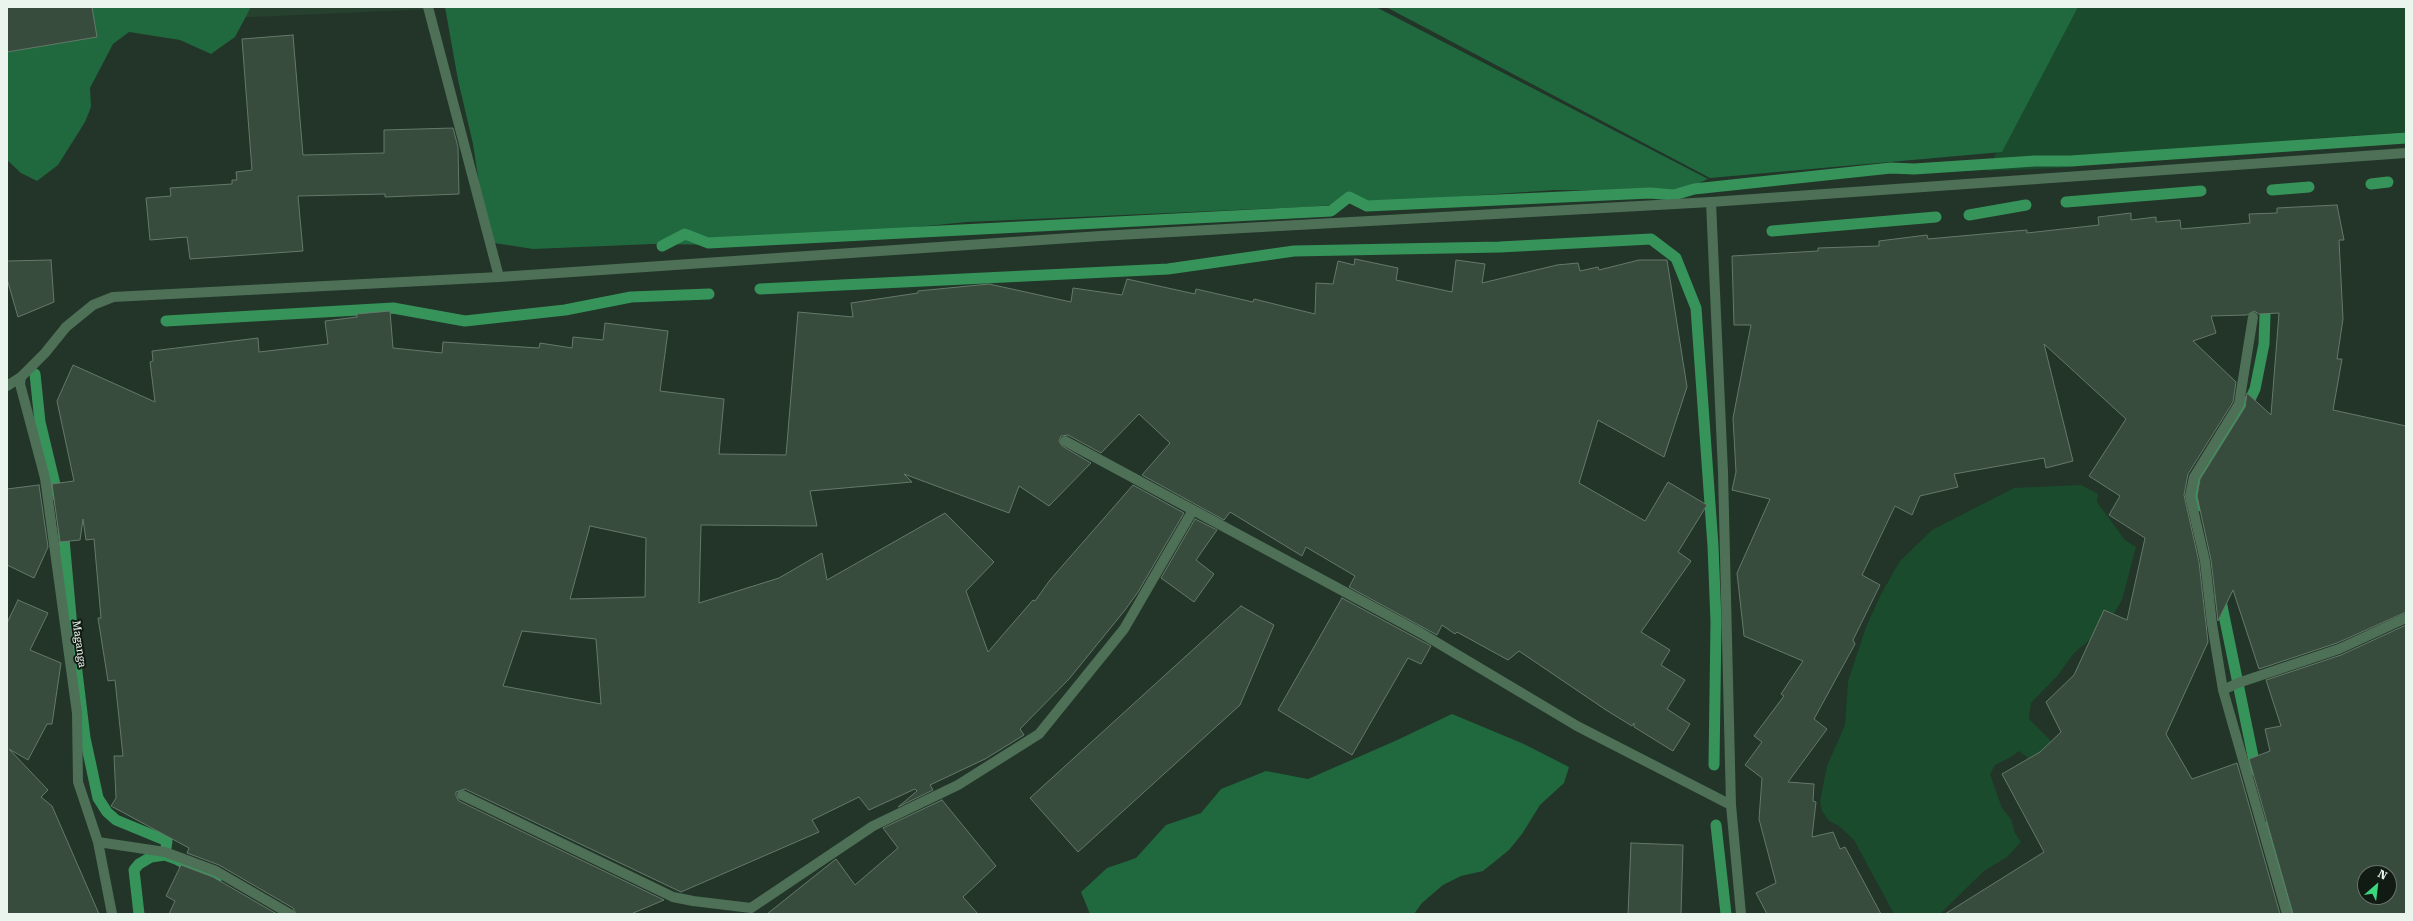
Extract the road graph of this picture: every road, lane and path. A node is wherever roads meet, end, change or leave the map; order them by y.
1 (428, 7) edge
2 (2406, 153) edge
3 (1711, 202) junction
4 (499, 277) junction
5 (2253, 317) dead end
6 (21, 377) junction
7 (7, 386) edge
8 (1065, 441) dead end
9 (1193, 510) junction
10 (2406, 618) edge
11 (2223, 690) junction
12 (462, 796) dead end
13 (1731, 805) junction
14 (98, 842) junction
15 (750, 911) edge
16 (1743, 912) edge
17 (112, 914) edge
18 (290, 914) edge
19 (2287, 914) edge

1 - 4 street
2 - 3 street
3 - 4 street
3 - 13 street
4 - 6 street
5 - 11 street
6 - 7 street
6 - 14 street, Maganga
8 - 9 street
9 - 13 street
9 - 15 street
10 - 11 street
11 - 19 street
12 - 15 street
13 - 16 street
14 - 17 street, Maganga
14 - 18 street

